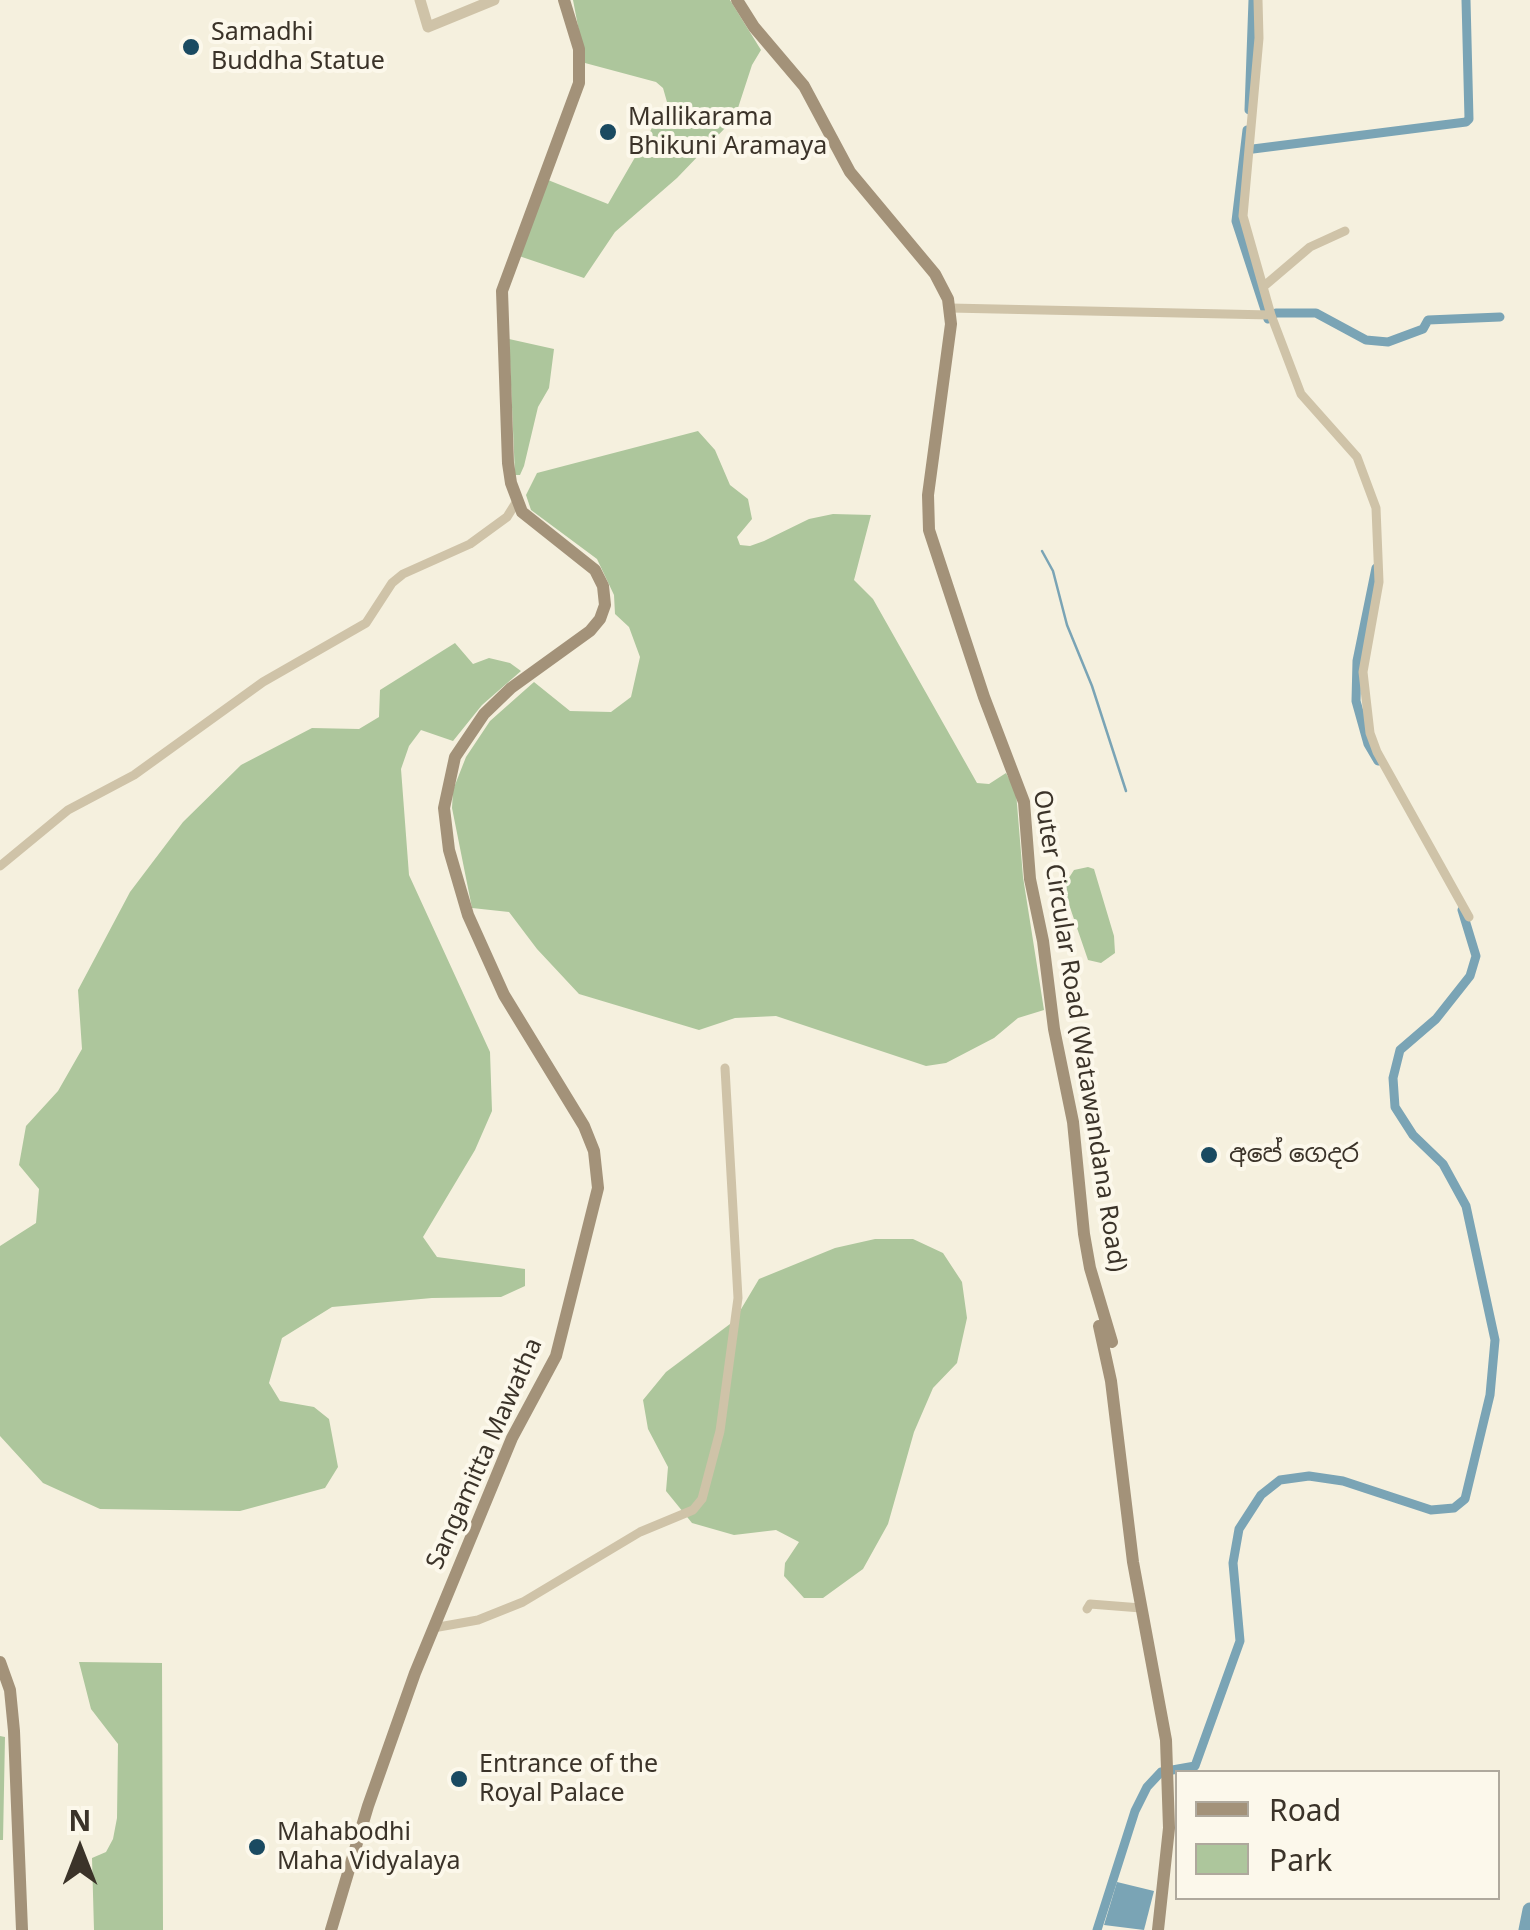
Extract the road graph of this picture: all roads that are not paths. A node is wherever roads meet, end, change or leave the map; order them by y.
1 (420, 0) edge
2 (494, 0) edge
3 (564, 0) edge
4 (737, 0) edge
5 (1258, 0) edge
6 (1346, 231) dead end
7 (1263, 287) junction
8 (950, 308) junction
9 (1271, 314) junction
10 (517, 501) junction
11 (0, 866) edge
12 (1470, 917) dead end
13 (725, 1068) dead end
14 (1141, 1608) junction
15 (1088, 1609) dead end
16 (432, 1628) junction
17 (0, 1662) edge
18 (22, 1930) edge
19 (331, 1930) edge
20 (1158, 1930) edge

1 - 2 street
3 - 10 main road
4 - 8 main road
5 - 7 street
6 - 7 street
7 - 9 street
8 - 9 street
8 - 14 main road, Outer Circular Road (Watawandana Road)
9 - 12 street
10 - 11 street
10 - 16 main road, Sangamitta Mawatha
13 - 16 street
14 - 15 street
14 - 20 main road, Outer Circular Road (Watawandana Road)
16 - 19 main road, Sangamitta Mawatha
17 - 18 main road

